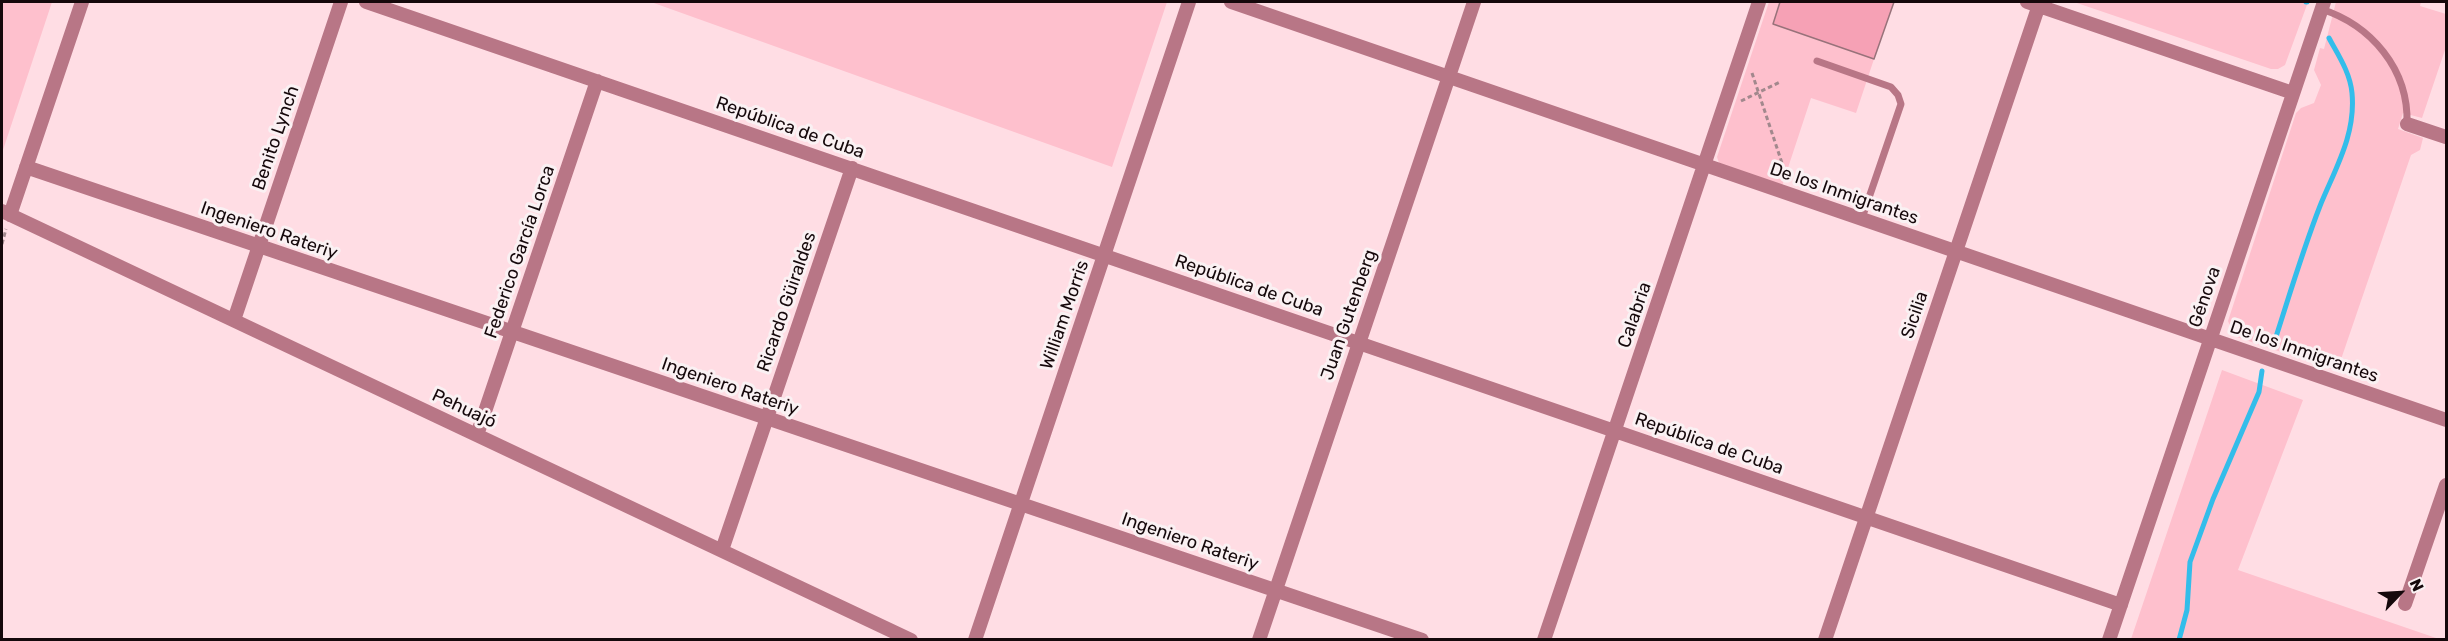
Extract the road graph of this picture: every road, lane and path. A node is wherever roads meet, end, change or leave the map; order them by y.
1 (82, 2) edge
2 (341, 2) edge
3 (366, 2) edge
4 (1189, 2) edge
5 (1231, 2) edge
6 (1473, 2) edge
7 (1759, 2) edge
8 (2035, 3) edge
9 (2322, 5) edge
10 (1817, 61) dead end
11 (1753, 69) dead end
12 (1448, 76) junction
13 (597, 81) junction
14 (1780, 82) dead end
15 (1757, 93) junction
16 (2293, 93) junction
17 (1723, 110) junction
18 (2407, 124) joint
19 (2446, 137) edge
20 (1704, 166) junction
21 (26, 167) junction
22 (852, 168) junction
23 (1786, 175) dead end
24 (6, 213) edge
25 (1862, 218) junction
26 (259, 246) junction
27 (1956, 251) junction
28 (1104, 255) junction
29 (234, 320) junction
30 (512, 332) junction
31 (2210, 338) junction
32 (1359, 343) junction
33 (766, 418) junction
34 (2446, 420) edge
35 (1614, 431) junction
36 (477, 435) junction
37 (2446, 485) edge
38 (1021, 504) junction
39 (1866, 517) junction
40 (722, 550) junction
41 (1275, 590) junction
42 (2405, 604) dead end
43 (2121, 605) junction
44 (911, 639) edge
45 (975, 639) edge
46 (1259, 639) edge
47 (1422, 639) edge
48 (1544, 639) edge
49 (1825, 639) edge
50 (2109, 639) edge

1 - 21 street
2 - 26 street, Benito Lynch
3 - 13 street, República de Cuba
4 - 28 street, William Morris
5 - 12 street, De los Inmigrantes
6 - 12 street, Juan Gutenberg
7 - 17 street, Calabria
8 - 16 street
8 - 27 street, Sicilia
9 - 16 street, Génova
9 - 18 lane
10 - 25 lane
11 - 15 path
12 - 20 street, De los Inmigrantes
12 - 32 street, Juan Gutenberg
13 - 22 street, República de Cuba
13 - 30 street, Federico García Lorca
14 - 15 path
15 - 17 path
15 - 23 path
16 - 31 street, Génova
17 - 20 street, Calabria
18 - 19 street
20 - 25 street, De los Inmigrantes
20 - 35 street, Calabria
21 - 24 street
21 - 26 street, Ingeniero Rateriy
22 - 28 street, República de Cuba
22 - 33 street, Ricardo Güiraldes
24 - 29 street, Pehuajó
25 - 27 street, De los Inmigrantes
26 - 29 street, Benito Lynch
26 - 30 street, Ingeniero Rateriy
27 - 31 street, De los Inmigrantes
27 - 39 street, Sicilia
28 - 32 street, República de Cuba
28 - 38 street, William Morris
29 - 36 street, Pehuajó
30 - 33 street, Ingeniero Rateriy
30 - 36 street, Federico García Lorca
31 - 34 street, De los Inmigrantes
31 - 43 street, Génova
32 - 35 street, República de Cuba
32 - 41 street, Juan Gutenberg
33 - 38 street, Ingeniero Rateriy
33 - 40 street, Ricardo Güiraldes
35 - 39 street, República de Cuba
35 - 48 street, Calabria
36 - 40 street, Pehuajó
37 - 42 street
38 - 41 street, Ingeniero Rateriy
38 - 45 street, William Morris
39 - 43 street, República de Cuba
39 - 49 street, Sicilia
40 - 44 street, Pehuajó
41 - 46 street, Juan Gutenberg
41 - 47 street, Ingeniero Rateriy
43 - 50 street, Génova

